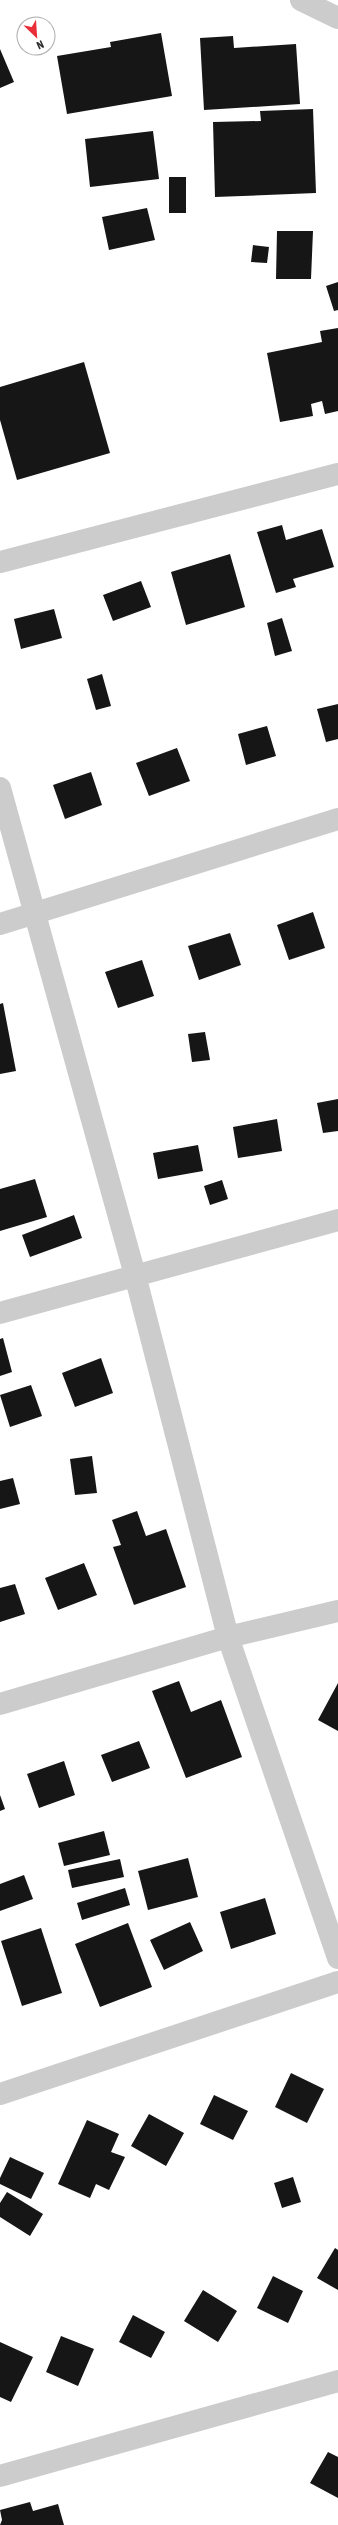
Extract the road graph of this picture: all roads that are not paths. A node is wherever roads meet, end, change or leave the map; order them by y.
1 (301, 0) edge
2 (338, 18) edge
3 (338, 474) edge
4 (0, 562) edge
5 (0, 788) edge
6 (338, 819) edge
7 (36, 913) junction
8 (0, 924) edge
9 (338, 1220) edge
10 (135, 1275) junction
11 (0, 1313) edge
12 (338, 1611) edge
13 (228, 1637) junction
14 (0, 1704) edge
15 (338, 1958) edge
16 (338, 1982) edge
17 (0, 2094) edge
18 (338, 2381) edge
19 (0, 2476) edge

1 - 2 street
3 - 4 street
5 - 7 street
6 - 7 street
7 - 8 street
7 - 10 street
9 - 10 street
10 - 11 street
10 - 13 street
12 - 13 street
13 - 14 street
13 - 15 street
16 - 17 street
18 - 19 street

